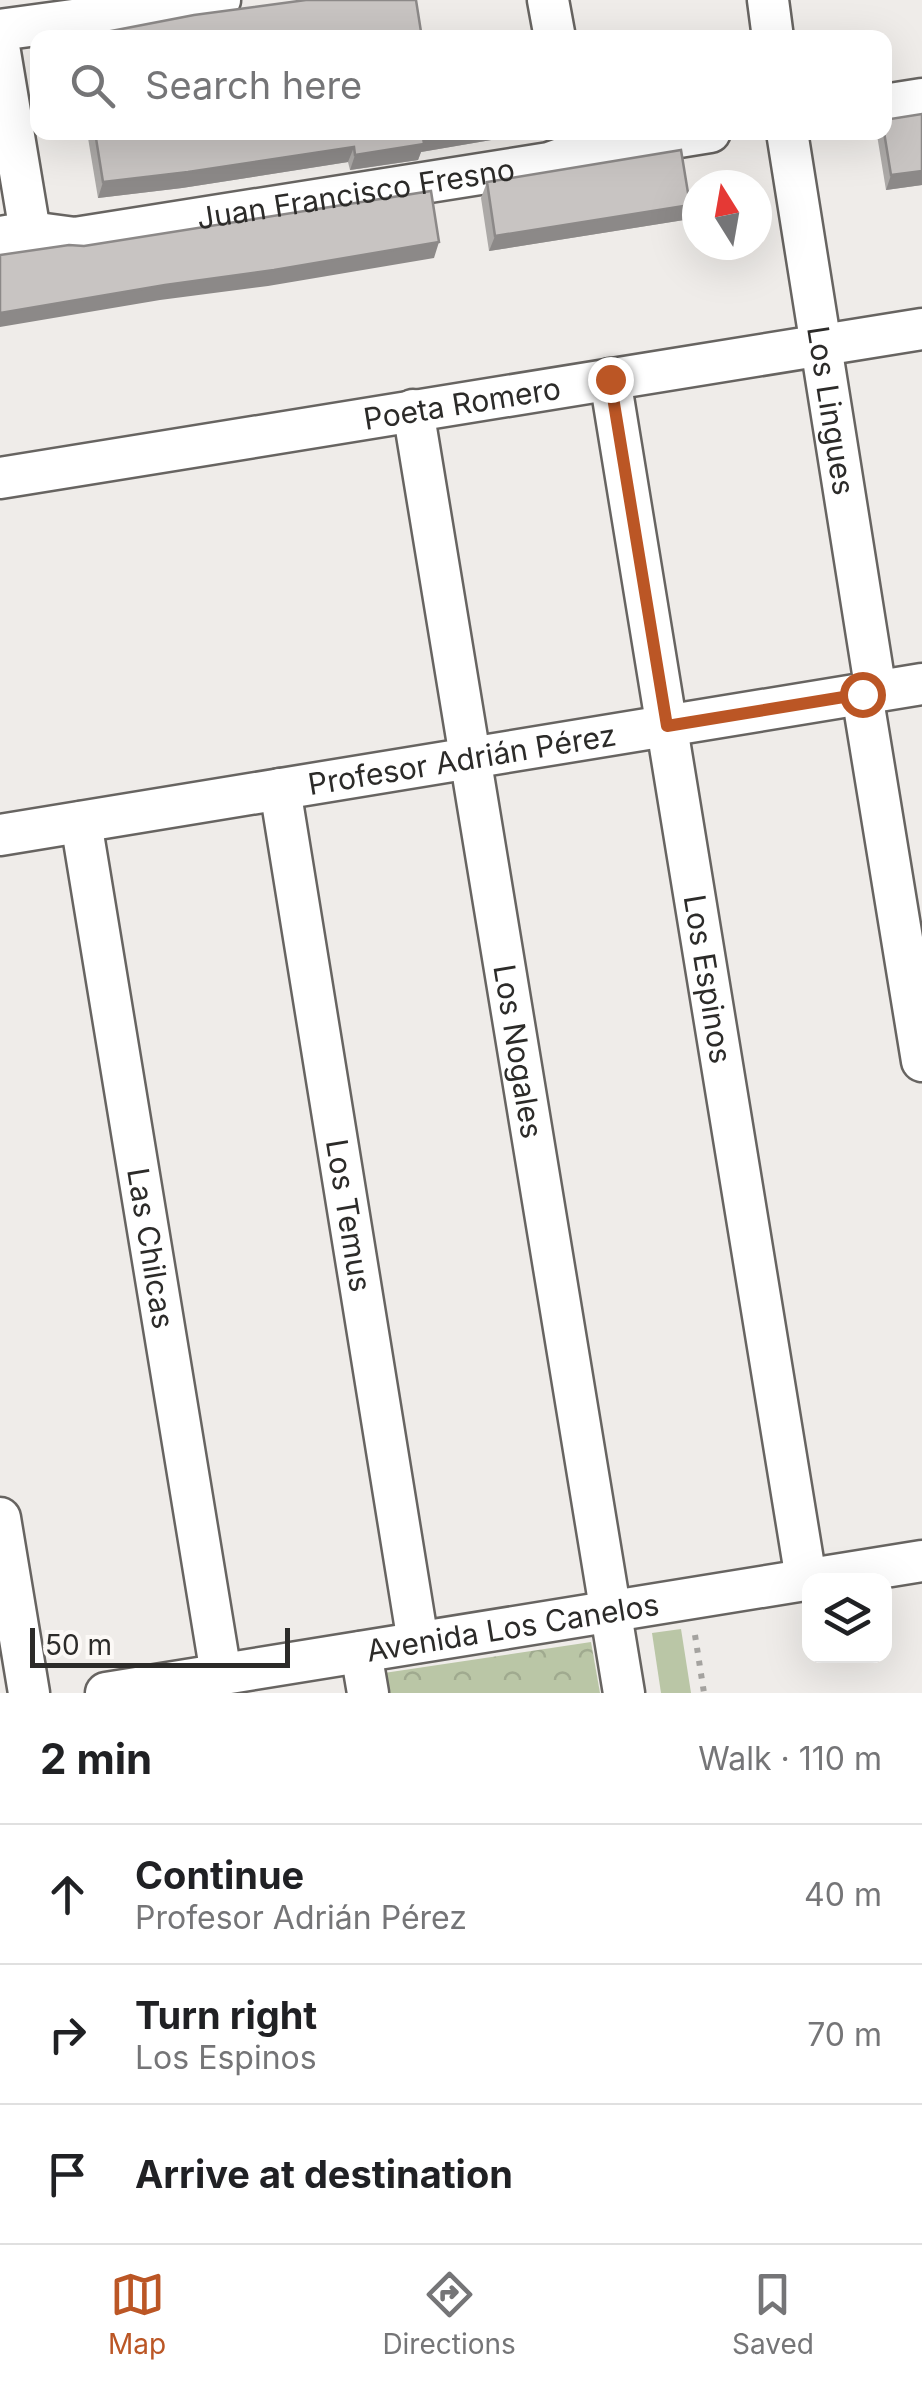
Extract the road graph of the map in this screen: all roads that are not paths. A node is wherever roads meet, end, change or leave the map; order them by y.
1 (220, 0) edge
2 (548, 0) edge
3 (768, 0) edge
4 (0, 30) edge
5 (553, 30) edge
6 (773, 30) edge
7 (0, 52) edge
8 (922, 100) edge
9 (892, 104) edge
10 (610, 140) edge
11 (789, 140) edge
12 (572, 143) edge
13 (15, 235) edge
14 (922, 329) edge
15 (820, 345) junction
16 (610, 379) junction
17 (414, 410) junction
18 (0, 478) edge
19 (922, 684) edge
20 (869, 693) junction
21 (667, 726) junction
22 (471, 758) junction
23 (280, 789) junction
24 (82, 822) junction
25 (0, 835) edge
26 (922, 1061) edge
27 (0, 1518) edge
28 (922, 1561) edge
29 (805, 1573) edge
30 (845, 1573) edge
31 (802, 1580) edge
32 (611, 1611) junction
33 (418, 1642) junction
34 (362, 1652) junction
35 (221, 1674) junction
36 (118, 1692) edge
37 (30, 1693) edge
38 (368, 1693) edge
39 (624, 1693) edge

1 - 4 street
2 - 5 street
3 - 6 street
7 - 13 street
8 - 9 street
10 - 12 street, Juan Francisco Fresno
11 - 15 street, Los Lingues
12 - 13 street, Juan Francisco Fresno
14 - 15 street, Poeta Romero
15 - 16 street, Poeta Romero
15 - 20 street, Los Lingues
16 - 17 street, Poeta Romero
16 - 21 street, Los Espinos
17 - 18 street, Poeta Romero
17 - 22 street, Los Nogales
19 - 20 street, Profesor Adrián Pérez
20 - 21 street, Profesor Adrián Pérez
20 - 26 street, Los Lingues
21 - 22 street, Profesor Adrián Pérez
21 - 29 street, Los Espinos
22 - 23 street, Profesor Adrián Pérez
22 - 32 street, Los Nogales
23 - 24 street, Profesor Adrián Pérez
23 - 33 street, Los Temus
24 - 25 street, Profesor Adrián Pérez
24 - 35 street, Las Chilcas
27 - 37 street
28 - 30 street, Avenida Los Canelos
31 - 32 street, Avenida Los Canelos
32 - 33 street, Avenida Los Canelos
32 - 39 street, Los Nogales
33 - 34 street, Avenida Los Canelos
34 - 35 street, Avenida Los Canelos
34 - 38 street
35 - 36 street, Avenida Los Canelos

